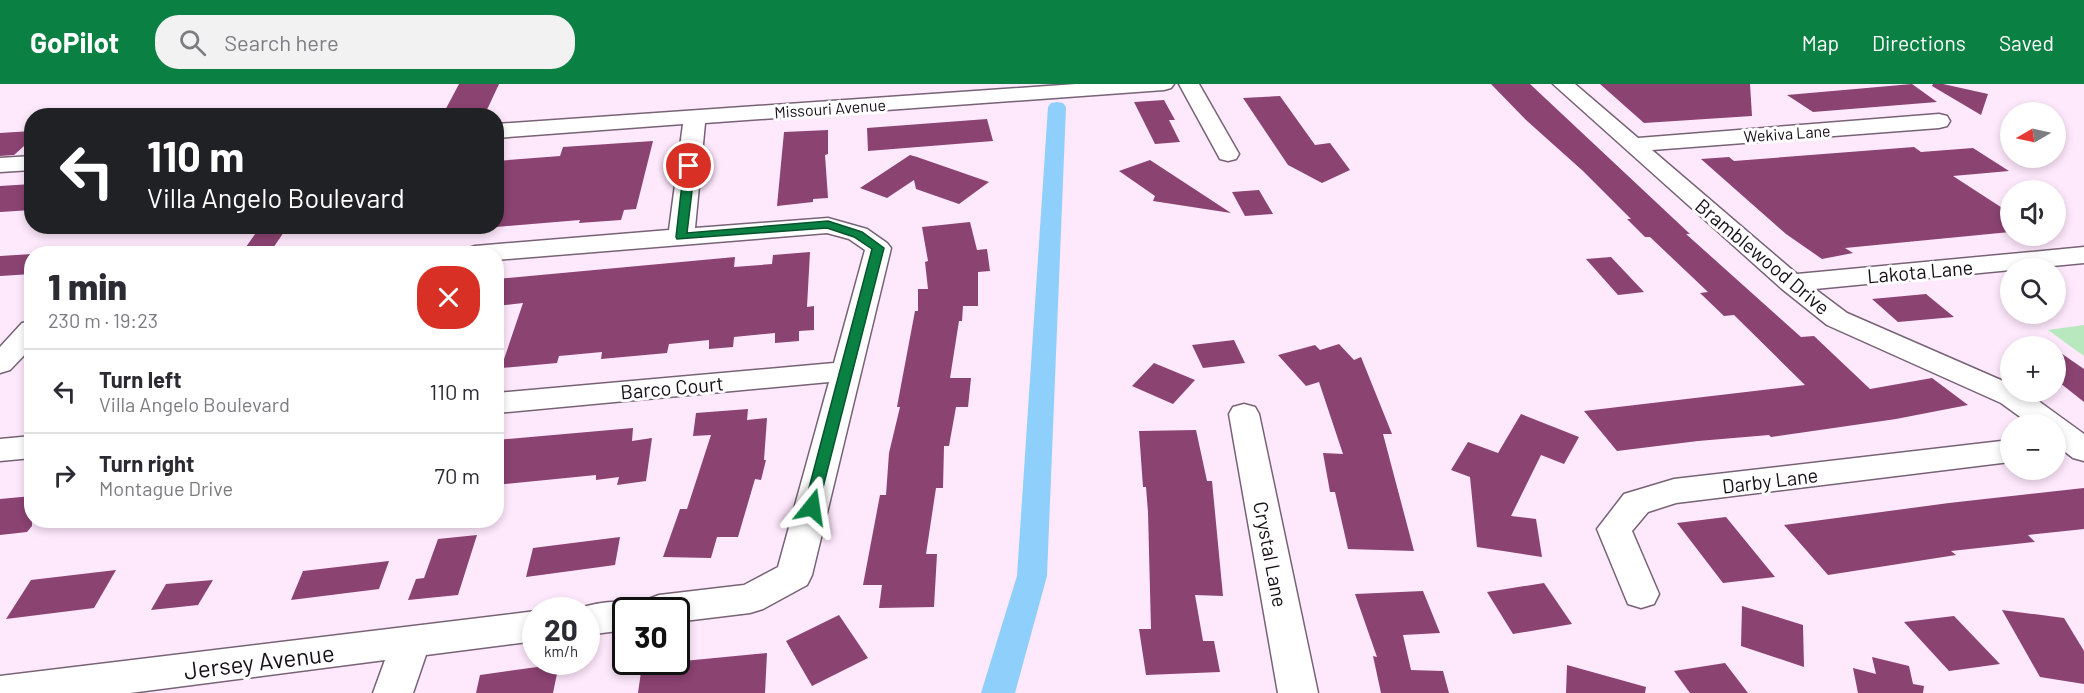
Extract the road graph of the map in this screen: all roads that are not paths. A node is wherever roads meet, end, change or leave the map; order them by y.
1 (1164, 84) edge
2 (1189, 84) edge
3 (1563, 84) edge
4 (695, 118) junction
5 (1939, 121) dead end
6 (504, 130) edge
7 (1634, 144) junction
8 (1228, 154) dead end
9 (24, 164) edge
10 (0, 165) edge
11 (681, 237) junction
12 (504, 252) edge
13 (2084, 255) edge
14 (1791, 283) junction
15 (24, 338) edge
16 (0, 364) edge
17 (847, 371) junction
18 (504, 402) edge
19 (1244, 414) dead end
20 (2036, 414) edge
21 (24, 448) edge
22 (0, 450) edge
23 (2000, 452) edge
24 (1641, 594) dead end
25 (690, 606) edge
26 (522, 628) edge
27 (411, 642) junction
28 (0, 693) edge
29 (393, 693) edge
30 (1298, 693) edge

1 - 4 street, Missouri Avenue
2 - 8 street
3 - 7 street, Bramblewood Drive
4 - 6 street, Missouri Avenue
4 - 11 street
5 - 7 street, Wekiva Lane
7 - 14 street, Bramblewood Drive
9 - 10 street
11 - 12 street
11 - 17 street
13 - 14 street, Lakota Lane
14 - 20 street, Bramblewood Drive
15 - 16 street
17 - 18 street, Barco Court
17 - 25 street
19 - 30 street, Crystal Lane
21 - 22 street
23 - 24 street, Darby Lane
26 - 27 street, Jersey Avenue
27 - 28 street, Jersey Avenue
27 - 29 street

